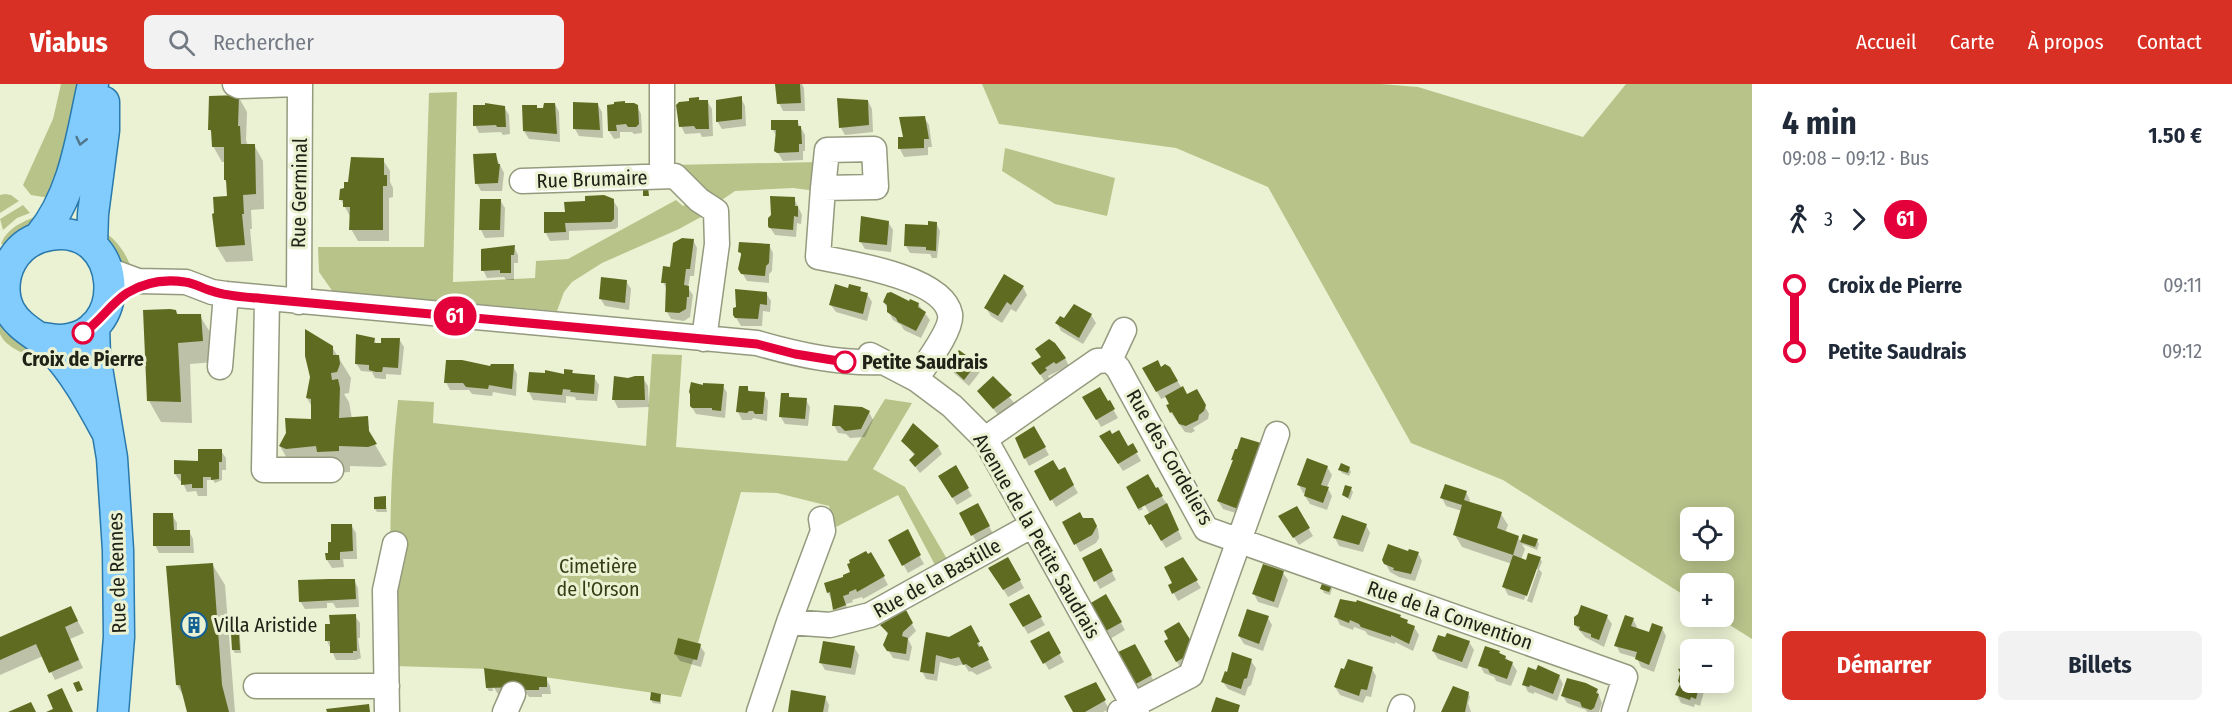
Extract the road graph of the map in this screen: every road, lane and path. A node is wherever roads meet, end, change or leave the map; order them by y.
1 (93, 84) edge
2 (102, 84) edge
3 (235, 84) edge
4 (300, 84) edge
5 (662, 84) edge
6 (662, 176) junction
7 (522, 181) dead end
8 (823, 188) dead end
9 (40, 236) junction
10 (92, 245) junction
11 (8, 253) edge
12 (108, 270) junction
13 (154, 282) junction
14 (2, 286) edge
15 (226, 294) junction
16 (267, 299) junction
17 (299, 302) junction
18 (100, 318) junction
19 (1124, 330) dead end
20 (41, 338) junction
21 (704, 339) junction
22 (1110, 360) junction
23 (219, 367) dead end
24 (916, 379) junction
25 (108, 434) junction
26 (1276, 434) dead end
27 (985, 439) junction
28 (331, 470) dead end
29 (820, 519) dead end
30 (1033, 525) junction
31 (1240, 541) junction
32 (395, 544) dead end
33 (789, 622) junction
34 (256, 686) dead end
35 (387, 686) junction
36 (1130, 709) edge
37 (114, 712) edge
38 (387, 712) edge
39 (759, 712) edge
40 (1614, 712) edge

1 -> 9 main road
2 - 10 main road
3 - 4 street
4 - 17 street, Rue Germinal
5 - 6 street, Rue Brumaire
6 - 7 street, Rue Brumaire
6 - 21 street, Rue Brumaire
8 - 24 street
9 - 10 main road
9 - 11 main road
10 - 12 main road
11 - 14 main road
12 - 13 street, Avenue de la Petite Saudrais
12 - 18 main road
13 - 15 street, Avenue de la Petite Saudrais
13 - 18 street, Avenue de la Petite Saudrais
14 - 20 main road
15 - 16 street, Avenue de la Petite Saudrais
15 - 23 street
16 - 17 street, Avenue de la Petite Saudrais
16 - 28 street
17 - 21 street, Avenue de la Petite Saudrais
18 - 20 main road
18 - 25 main road, Rue de Rennes
19 - 22 street
20 - 25 main road
21 - 24 street, Avenue de la Petite Saudrais
22 - 27 street
22 - 31 street, Rue des Cordeliers
24 - 27 street, Avenue de la Petite Saudrais
25 - 37 main road, Rue de Rennes
26 - 31 street
27 - 30 street, Avenue de la Petite Saudrais
29 - 33 street
30 - 33 street, Rue de la Bastille
30 - 36 street, Avenue de la Petite Saudrais
31 - 36 street
31 - 40 street, Rue de la Convention
32 - 35 street
33 - 39 street
34 - 35 street
35 - 38 street

